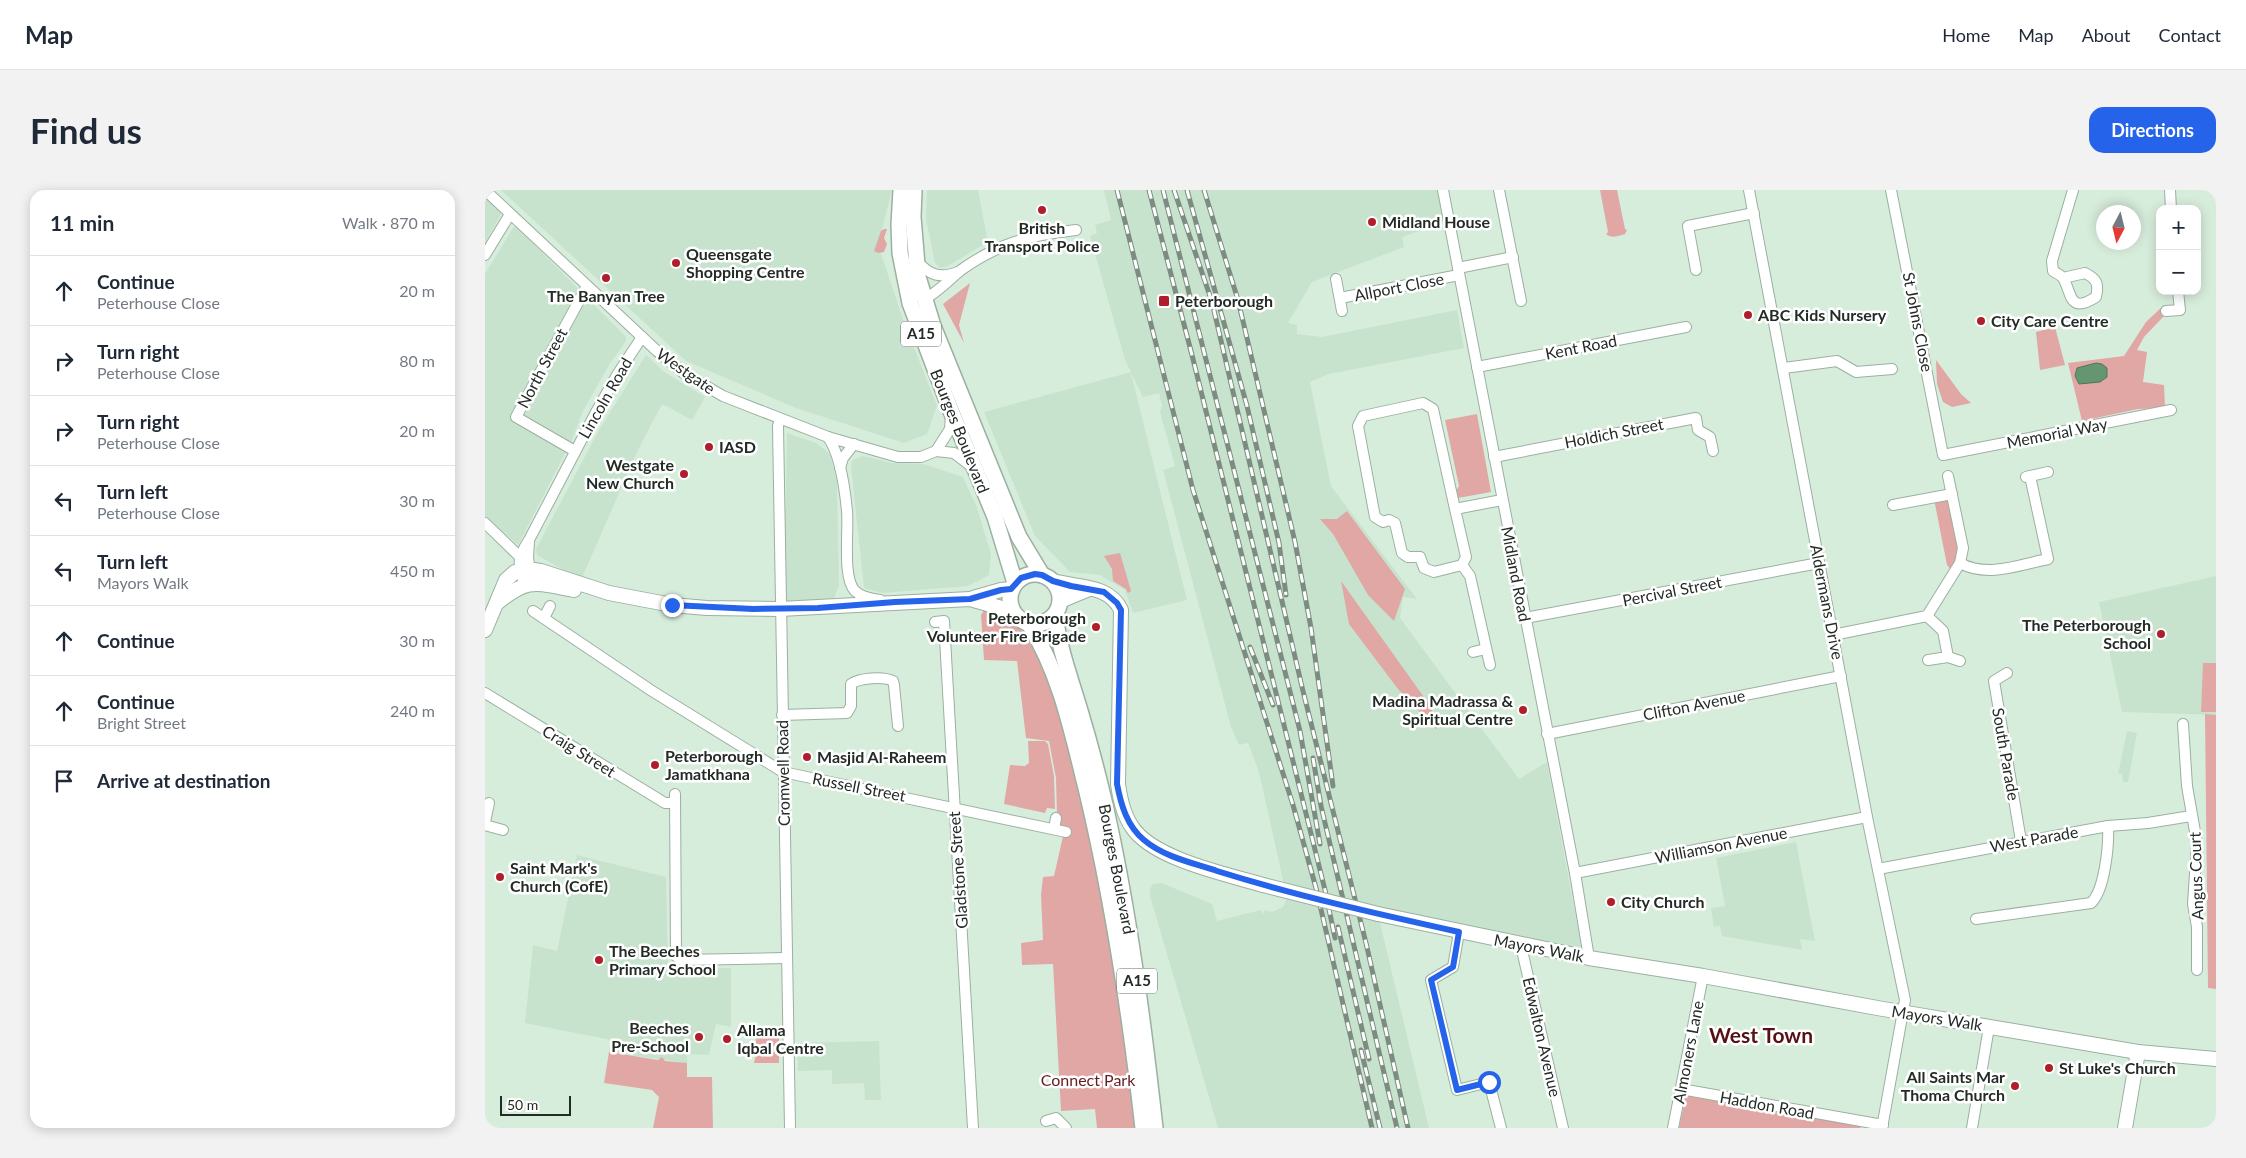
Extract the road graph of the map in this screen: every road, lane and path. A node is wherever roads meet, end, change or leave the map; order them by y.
1 (485, 190) edge
2 (901, 190) edge
3 (914, 190) edge
4 (1443, 190) edge
5 (1499, 190) edge
6 (1749, 190) edge
7 (1891, 190) edge
8 (2073, 190) edge
9 (2170, 190) edge
10 (2171, 205) edge
11 (1754, 213) junction
12 (510, 214) junction
13 (1076, 230) dead end
14 (485, 255) edge
15 (1513, 258) junction
16 (917, 261) junction
17 (1696, 270) dead end
18 (959, 272) junction
19 (1459, 272) junction
20 (2063, 278) dead end
21 (1336, 279) dead end
22 (905, 284) junction
23 (587, 286) junction
24 (2178, 295) edge
25 (1340, 298) junction
26 (925, 299) junction
27 (1521, 301) dead end
28 (1342, 311) dead end
29 (2166, 311) dead end
30 (1686, 327) dead end
31 (642, 337) junction
32 (1477, 367) junction
33 (1784, 368) junction
34 (1892, 369) dead end
35 (951, 410) junction
36 (2171, 410) dead end
37 (780, 419) junction
38 (828, 437) junction
39 (854, 444) junction
40 (1713, 450) dead end
41 (575, 451) junction
42 (936, 451) junction
43 (1943, 455) joint
44 (1494, 458) junction
45 (839, 469) junction
46 (976, 470) junction
47 (2049, 472) dead end
48 (1948, 476) dead end
49 (1951, 494) junction
50 (1502, 500) junction
51 (1893, 505) dead end
52 (1455, 509) junction
53 (485, 523) edge
54 (529, 540) junction
55 (1819, 563) junction
56 (1960, 563) junction
57 (523, 565) junction
58 (1462, 565) junction
59 (1047, 578) junction
60 (528, 584) junction
61 (1013, 586) junction
62 (1092, 588) junction
63 (609, 594) junction
64 (970, 599) junction
65 (895, 602) junction
66 (496, 604) junction
67 (550, 606) dead end
68 (1057, 608) junction
69 (779, 609) junction
70 (533, 611) dead end
71 (1012, 611) junction
72 (1927, 616) junction
73 (544, 618) junction
74 (1525, 618) junction
75 (935, 622) dead end
76 (1029, 624) junction
77 (486, 625) edge
78 (1833, 635) junction
79 (1486, 649) junction
80 (1473, 652) dead end
81 (1949, 657) junction
82 (1928, 660) dead end
83 (1960, 661) dead end
84 (1490, 665) dead end
85 (2007, 673) dead end
86 (1841, 676) junction
87 (485, 693) edge
88 (782, 715) junction
89 (2183, 724) dead end
90 (898, 726) dead end
91 (1547, 734) junction
92 (783, 772) junction
93 (489, 804) dead end
94 (953, 807) junction
95 (2191, 816) junction
96 (1867, 817) junction
97 (1056, 818) dead end
98 (485, 823) edge
99 (2108, 826) junction
100 (1055, 829) junction
101 (503, 830) dead end
102 (1067, 832) dead end
103 (2021, 841) junction
104 (1878, 869) junction
105 (1575, 873) junction
106 (1976, 919) dead end
107 (1459, 932) junction
108 (1521, 946) junction
109 (786, 958) junction
110 (1589, 958) junction
111 (2197, 970) dead end
112 (1703, 976) junction
113 (1903, 1013) junction
114 (1989, 1026) junction
115 (2137, 1052) junction
116 (2216, 1059) edge
117 (1681, 1089) junction
118 (1046, 1121) dead end
119 (1883, 1126) edge
120 (790, 1128) edge
121 (973, 1128) edge
122 (1067, 1128) edge
123 (1143, 1128) edge
124 (1155, 1128) edge
125 (1501, 1128) edge
126 (1563, 1128) edge
127 (1673, 1128) edge
128 (1972, 1128) edge
129 (2125, 1128) edge

1 - 12 street, Westgate
2 - 22 main road, Bourges Boulevard / A15
3 - 16 main road, Bourges Boulevard / A15
4 - 19 street, Midland Road
5 - 15 street
6 - 11 street, Aldermans Drive
7 - 43 street, St Johns Close
8 - 20 street
9 - 10 street
11 - 17 street
11 - 33 street, Aldermans Drive
12 - 14 street
12 - 23 street, Westgate
13 - 18 street
15 - 19 street, Allport Close
15 - 27 street
16 - 18 street
16 - 26 main road, Bourges Boulevard / A15
18 - 26 street
19 - 25 street, Allport Close
19 - 32 street, Midland Road
21 - 25 street
22 - 26 street
22 - 35 main road, Bourges Boulevard / A15
23 - 31 street, Westgate
23 - 41 street, North Street
24 - 29 street
25 - 28 street
26 - 59 main road, Bourges Boulevard / A15
30 - 32 street, Kent Road
31 - 37 street, Westgate
31 - 41 street, Lincoln Road
32 - 44 street, Midland Road
33 - 34 street
33 - 55 street, Aldermans Drive
35 - 42 street
35 - 46 main road, Bourges Boulevard / A15
36 - 43 street, Memorial Way
37 - 38 street, Westgate
37 - 69 street, Cromwell Road
38 - 39 street, Westgate
38 - 45 street
39 - 42 street, Westgate
39 - 45 street
40 - 44 street, Holdich Street
41 - 54 street, Lincoln Road
42 - 46 street, Westgate
44 - 50 street, Midland Road
45 - 65 street
46 - 61 main road, Bourges Boulevard / A15
47 - 56 street
48 - 49 street
49 - 51 street
49 - 56 street
50 - 52 street
50 - 74 street, Midland Road
52 - 58 street
52 - 58 street
53 - 57 street
54 - 57 street, Lincoln Road
54 - 57 street, Lincoln Road
55 - 74 street, Percival Street
55 - 78 street, Aldermans Drive
56 - 72 street
57 - 60 street, Lincoln Road
57 - 63 street
57 - 66 street, Lincoln Road
58 - 79 street
59 - 61 main road
59 - 62 street, Mayors Walk
59 - 68 main road, A15
60 - 63 street
60 - 66 street
61 - 64 street
61 - 71 main road, A15
62 - 68 street
62 - 107 street, Mayors Walk, bridge
63 - 69 street
64 - 65 street
64 - 71 street
65 - 69 street
66 - 77 street, Lincoln Road
67 - 73 street
68 - 76 main road
68 - 124 main road, Bourges Boulevard / A15
69 - 88 street, Cromwell Road
70 - 73 street, Russell Street
71 - 76 main road, A15
72 - 78 street
72 - 81 street
73 - 92 street, Russell Street
74 - 91 street, Midland Road
75 - 94 street, Gladstone Street
76 - 123 main road, Bourges Boulevard / A15
78 - 86 street, Aldermans Drive
79 - 80 street
79 - 84 street
81 - 82 street
81 - 83 street
85 - 103 street, South Parade
86 - 91 street, Clifton Avenue
86 - 96 street, Aldermans Drive
87 - 109 street, Craig Street
88 - 90 street
88 - 92 street, Cromwell Road
89 - 95 street, Angus Court
91 - 105 street, Midland Road
92 - 94 street, Russell Street
92 - 109 street, Cromwell Road
93 - 98 street
94 - 100 street, Russell Street
94 - 121 street, Gladstone Street
95 - 99 street, West Parade
95 - 111 street, Angus Court
96 - 104 street, Aldermans Drive
96 - 105 street, Williamson Avenue
97 - 100 street
98 - 101 street
99 - 103 street, West Parade
99 - 106 street
100 - 102 street, Russell Street
103 - 104 street, West Parade
104 - 113 street, Aldermans Drive
105 - 110 street, Midland Road
107 - 108 street, Mayors Walk
107 - 125 street
108 - 110 street, Mayors Walk
108 - 126 street, Edwalton Avenue
109 - 120 street, Cromwell Road
110 - 112 street, Mayors Walk
112 - 113 street, Mayors Walk
112 - 117 street, Almoners Lane
113 - 114 street, Mayors Walk
113 - 119 street, Aldermans Drive
114 - 115 street, Mayors Walk
114 - 128 street
115 - 116 street, Mayors Walk
115 - 129 street
117 - 119 street, Haddon Road
117 - 127 street, Almoners Lane
118 - 122 street

